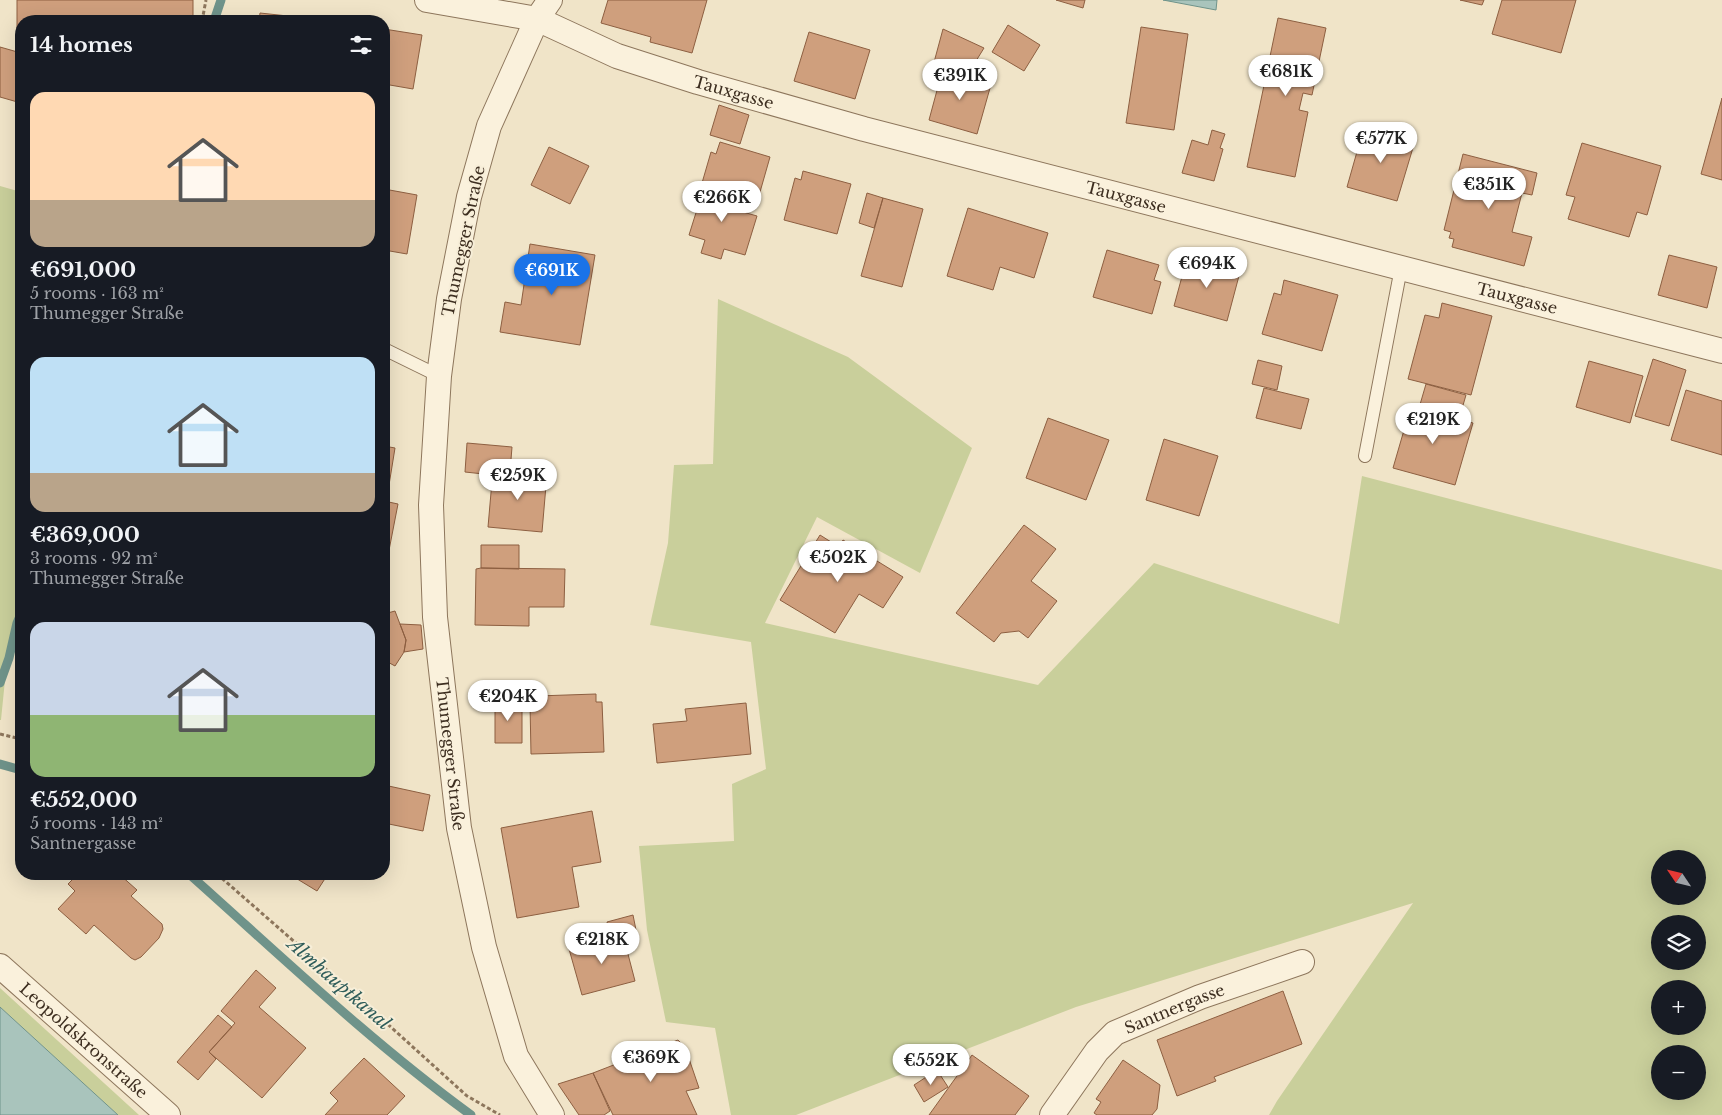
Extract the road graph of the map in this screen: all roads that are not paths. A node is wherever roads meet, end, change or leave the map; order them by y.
1 (428, 0) edge
2 (550, 0) edge
3 (537, 19) junction
4 (1401, 268) junction
5 (1722, 351) edge
6 (390, 352) edge
7 (439, 376) junction
8 (1365, 456) dead end
9 (1302, 962) dead end
10 (0, 966) edge
11 (168, 1115) edge
12 (552, 1115) edge
13 (1052, 1115) edge

1 - 3 street, Tauxgasse
2 - 3 street, Thumegger Straße
3 - 4 street, Tauxgasse
3 - 7 street, Thumegger Straße
4 - 5 street, Tauxgasse
4 - 8 lane
6 - 7 lane
7 - 12 street, Thumegger Straße
9 - 13 street, Santnergasse
10 - 11 street, Leopoldskronstraße

